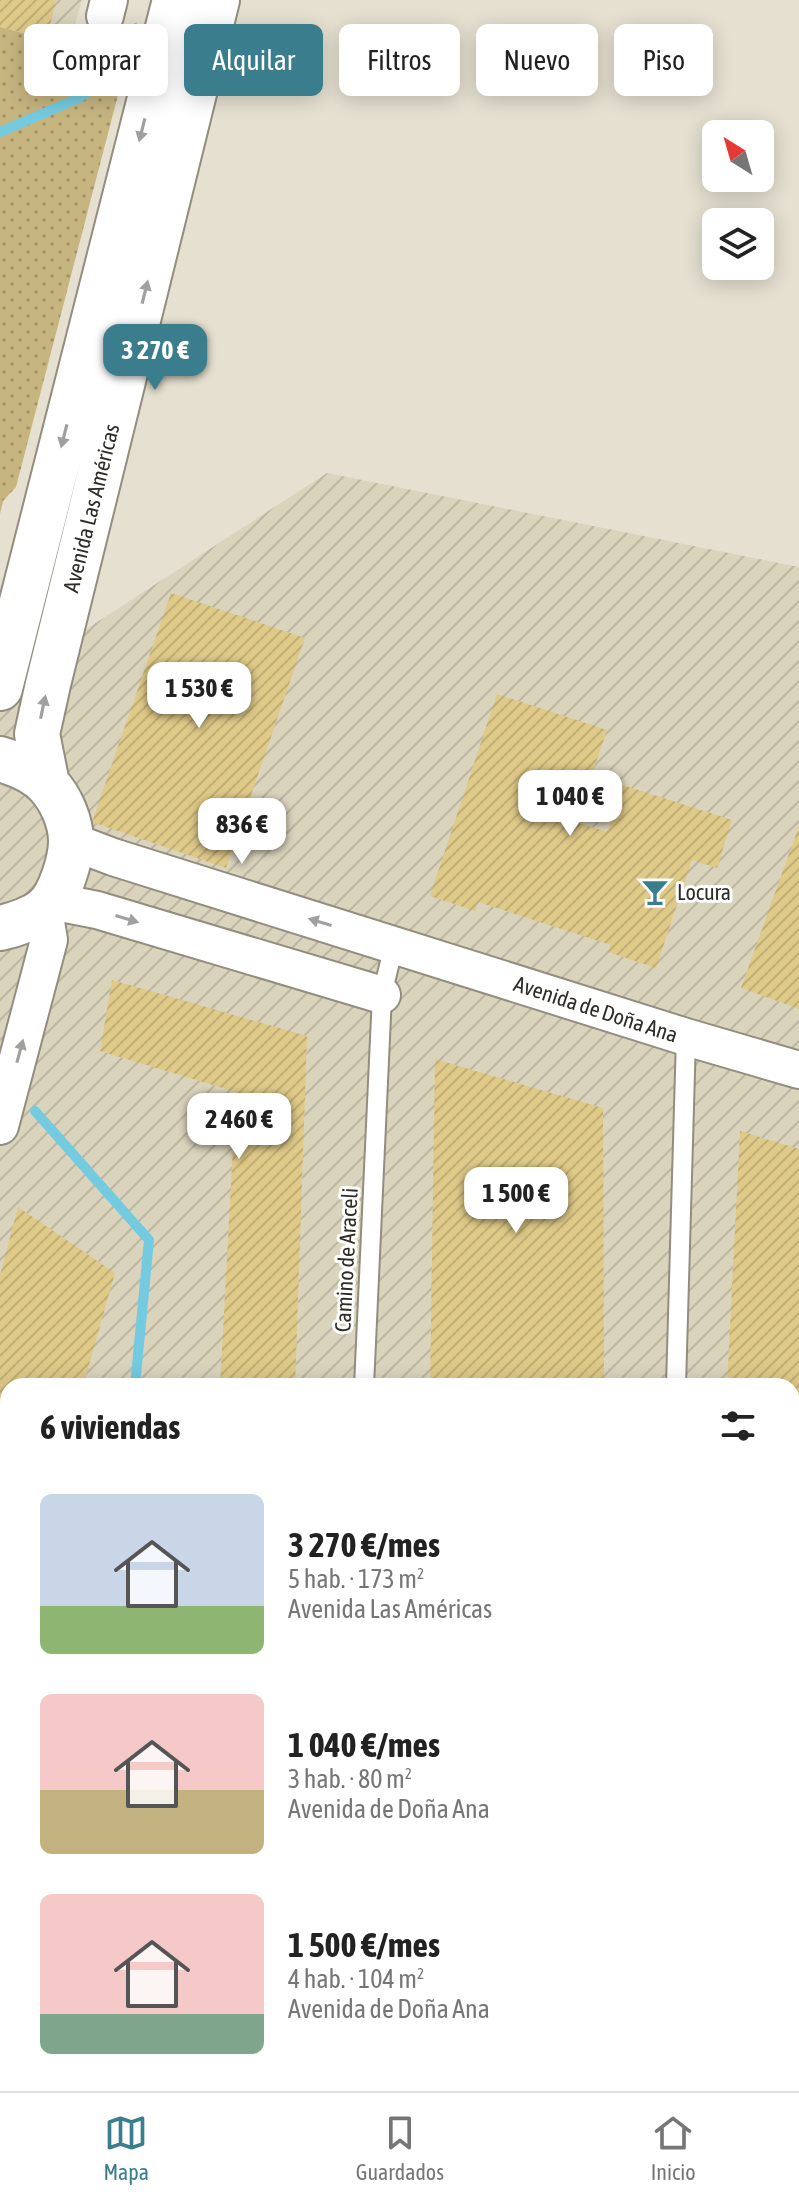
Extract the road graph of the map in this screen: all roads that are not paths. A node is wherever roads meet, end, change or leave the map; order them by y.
1 (175, 0) edge
2 (217, 0) edge
3 (0, 688) edge
4 (0, 759) edge
5 (47, 784) junction
6 (71, 841) junction
7 (21, 920) edge
8 (394, 945) junction
9 (382, 995) junction
10 (686, 1037) junction
11 (799, 1070) edge
12 (0, 1126) edge
13 (364, 1378) edge
14 (676, 1378) edge

1 -> 3 street, Avenida Las Américas
5 -> 2 street, Avenida Las Américas
4 - 5 street
5 - 6 street
6 - 7 street
8 -> 6 street, Avenida de Doña Ana
7 -> 9 street
12 -> 7 street
8 - 9 lane, Camino de Araceli
8 - 10 street, Avenida de Doña Ana
9 - 13 lane, Camino de Araceli
10 - 11 street, Avenida de Doña Ana
10 - 14 lane

